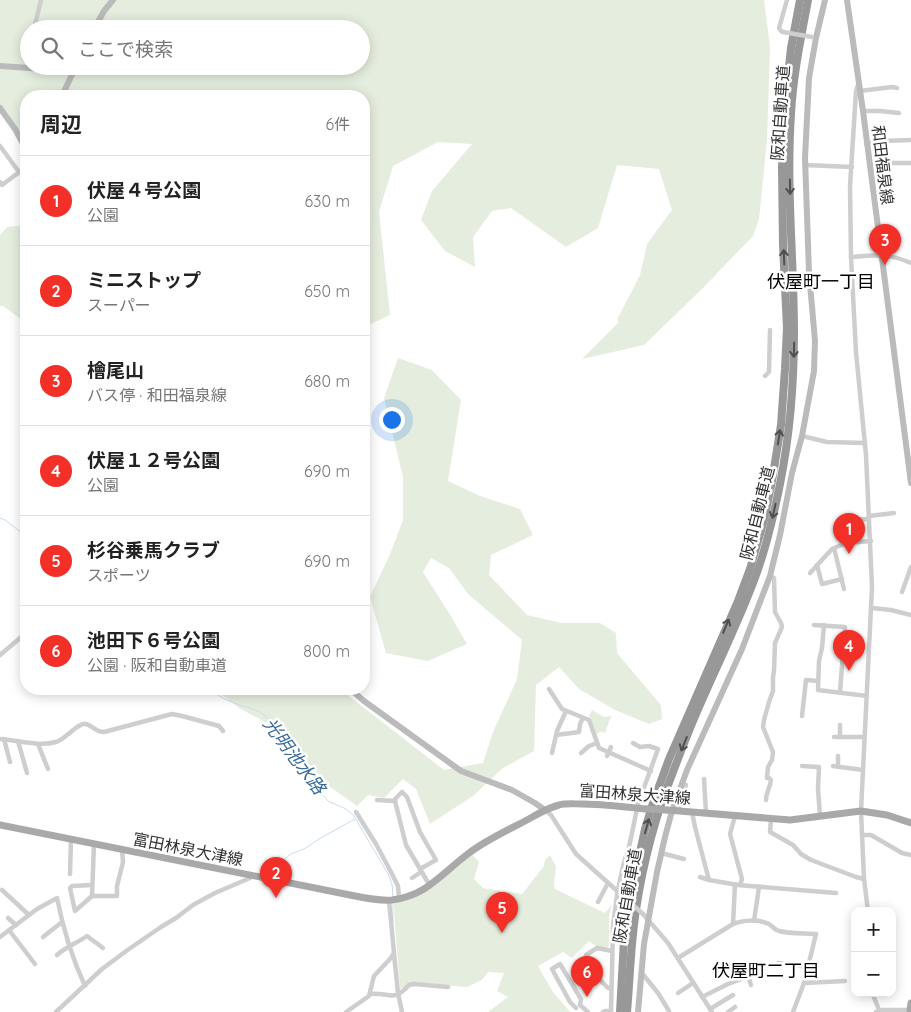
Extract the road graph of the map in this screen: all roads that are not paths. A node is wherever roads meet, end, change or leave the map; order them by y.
1 (41, 0) edge
2 (113, 0) edge
3 (786, 0) edge
4 (800, 0) edge
5 (808, 0) edge
6 (825, 0) edge
7 (847, 0) edge
8 (36, 20) edge
9 (99, 20) edge
10 (814, 38) junction
11 (0, 66) edge
12 (20, 67) edge
13 (72, 75) edge
14 (858, 81) junction
15 (894, 86) dead end
16 (65, 90) edge
17 (860, 91) junction
18 (0, 108) edge
19 (863, 111) junction
20 (899, 113) dead end
21 (20, 138) edge
22 (911, 140) edge
23 (866, 144) junction
24 (0, 146) edge
25 (869, 163) junction
26 (911, 163) edge
27 (806, 165) junction
28 (852, 168) junction
29 (19, 172) joint
30 (1, 185) edge
31 (881, 255) junction
32 (850, 257) junction
33 (911, 263) edge
34 (770, 330) dead end
35 (765, 376) dead end
36 (802, 436) junction
37 (865, 443) junction
38 (911, 483) edge
39 (891, 515) dead end
40 (869, 517) junction
41 (850, 520) dead end
42 (838, 521) dead end
43 (871, 541) junction
44 (842, 545) junction
45 (834, 548) junction
46 (817, 565) junction
47 (911, 567) edge
48 (810, 573) dead end
49 (770, 576) junction
50 (842, 579) junction
51 (844, 589) dead end
52 (902, 592) dead end
53 (872, 608) junction
54 (911, 615) edge
55 (814, 625) dead end
56 (824, 625) junction
57 (20, 639) edge
58 (0, 655) edge
59 (818, 681) junction
60 (557, 690) dead end
61 (840, 692) junction
62 (357, 695) edge
63 (867, 696) junction
64 (566, 711) junction
65 (802, 716) dead end
66 (583, 718) junction
67 (840, 725) dead end
68 (223, 731) dead end
69 (556, 736) junction
70 (864, 737) junction
71 (2, 739) edge
72 (18, 741) junction
73 (597, 743) junction
74 (633, 743) dead end
75 (38, 744) junction
76 (552, 753) dead end
77 (581, 753) dead end
78 (838, 756) dead end
79 (10, 762) dead end
80 (802, 766) dead end
81 (48, 769) dead end
82 (651, 770) junction
83 (863, 770) junction
84 (27, 774) dead end
85 (704, 779) dead end
86 (686, 785) dead end
87 (766, 800) dead end
88 (395, 801) junction
89 (380, 802) dead end
90 (638, 808) junction
91 (545, 810) junction
92 (673, 811) junction
93 (861, 811) junction
94 (356, 812) dead end
95 (692, 812) junction
96 (706, 813) junction
97 (735, 816) junction
98 (820, 816) junction
99 (771, 819) junction
100 (911, 822) edge
101 (0, 825) edge
102 (373, 827) dead end
103 (367, 828) junction
104 (862, 835) junction
105 (71, 839) junction
106 (94, 844) junction
107 (386, 848) dead end
108 (122, 849) junction
109 (379, 849) junction
110 (661, 853) junction
111 (911, 855) edge
112 (681, 856) dead end
113 (64, 864) dead end
114 (70, 864) junction
115 (398, 870) dead end
116 (421, 871) junction
117 (93, 872) junction
118 (100, 872) dead end
119 (391, 872) junction
120 (70, 874) dead end
121 (252, 876) junction
122 (700, 877) dead end
123 (412, 878) dead end
124 (864, 879) junction
125 (709, 880) junction
126 (608, 883) junction
127 (92, 885) junction
128 (738, 885) junction
129 (430, 886) junction
130 (759, 887) junction
131 (2, 890) dead end
132 (618, 892) junction
133 (836, 893) dead end
134 (92, 896) junction
135 (394, 899) junction
136 (598, 902) dead end
137 (868, 907) edge
138 (29, 915) junction
139 (8, 918) dead end
140 (649, 920) junction
141 (62, 922) junction
142 (754, 922) junction
143 (733, 924) junction
144 (16, 925) junction
145 (9, 930) junction
146 (0, 937) edge
147 (43, 937) dead end
148 (70, 946) junction
149 (103, 948) dead end
150 (612, 951) junction
151 (394, 953) junction
152 (57, 955) dead end
153 (678, 958) junction
154 (778, 963) dead end
155 (35, 964) dead end
156 (808, 967) junction
157 (642, 972) junction
158 (758, 973) dead end
159 (748, 976) junction
160 (845, 981) dead end
161 (693, 983) junction
162 (804, 983) junction
163 (85, 986) junction
164 (752, 986) dead end
165 (448, 987) dead end
166 (611, 988) junction
167 (678, 993) dead end
168 (370, 994) junction
169 (733, 994) dead end
170 (398, 995) junction
171 (702, 997) junction
172 (874, 997) edge
173 (669, 1007) dead end
174 (576, 1008) edge
175 (910, 1009) edge
176 (62, 1010) edge
177 (711, 1011) edge
178 (879, 1011) edge
179 (56, 1012) edge
180 (346, 1012) edge
181 (402, 1012) edge
182 (588, 1012) edge
183 (604, 1012) edge
184 (611, 1012) edge
185 (620, 1012) edge
186 (628, 1012) edge
187 (638, 1012) edge
188 (793, 1012) edge

1 - 8 street
2 - 9 street
3 - 10 street, bridge
185 -> 4 highway, 阪和自動車道
5 -> 186 highway, 阪和自動車道
6 - 10 street
7 - 14 street, 和田福泉線
10 - 27 street
11 - 12 street
13 - 16 street
14 - 17 street, 和田福泉線
14 - 28 street
15 - 17 street
17 - 19 street, 和田福泉線
18 - 21 street
19 - 20 street
19 - 23 street, 和田福泉線
22 - 23 street
23 - 25 street, 和田福泉線
24 - 29 street
25 - 26 street
25 - 31 street, 和田福泉線
27 - 28 street
27 - 36 street
28 - 32 street
29 - 30 street
31 - 32 street
31 - 33 street
31 - 38 street, 和田福泉線
32 - 37 street
34 - 35 street
36 - 37 street
36 - 49 street
37 - 40 street
39 - 40 street
40 - 41 street
40 - 43 street
42 - 44 street
43 - 44 street
43 - 53 street
44 - 45 street
45 - 46 street
45 - 50 street
46 - 48 street
46 - 50 street
47 - 52 street
49 - 87 street
49 - 92 street
50 - 51 street
53 - 54 street
53 - 63 street
55 - 56 street
56 - 59 street
56 - 61 street
57 - 58 street
59 - 61 street
59 - 65 street
60 - 64 street
61 - 63 street
62 - 91 street
63 - 70 street
64 - 66 street
64 - 69 street
66 - 69 street
66 - 73 street
67 - 70 street
68 - 75 street
69 - 76 street
70 - 83 street
71 - 72 street
71 - 79 street
72 - 75 street
72 - 84 street
73 - 77 street
73 - 82 street
74 - 82 street
75 - 81 street
78 - 83 street
80 - 98 street
82 - 90 street
83 - 93 street
85 - 96 street
86 - 92 street
88 - 89 street
88 - 116 street
88 - 116 street
90 - 91 main road, 富田林泉大津線
90 - 92 main road, 富田林泉大津線, bridge
90 - 132 street
91 - 126 street
91 - 129 main road, 富田林泉大津線
92 - 95 main road, 富田林泉大津線
92 - 110 street
93 - 98 main road, 富田林泉大津線
93 - 100 main road, 富田林泉大津線
93 - 104 street
94 - 103 street
95 - 96 main road, 富田林泉大津線
95 - 125 street
96 - 97 main road, 富田林泉大津線
97 - 99 main road, 富田林泉大津線
97 - 128 street
98 - 99 main road, 富田林泉大津線
99 - 124 street
101 - 105 main road, 富田林泉大津線
102 - 103 street
103 - 109 street
104 - 111 street
104 - 124 street
105 - 106 main road, 富田林泉大津線
105 - 114 street
106 - 108 main road, 富田林泉大津線
106 - 117 street
107 - 109 street
108 - 121 main road, 富田林泉大津線
108 - 134 street
109 - 119 street
110 - 112 street
110 - 140 street
113 - 114 street
114 - 120 street
115 - 119 street
116 - 123 street
116 - 129 street
117 - 118 street
117 - 127 street
119 - 135 street
121 - 135 main road, 富田林泉大津線
121 - 163 street
122 - 125 street
124 - 137 street
125 - 128 street
126 - 132 street
126 - 136 street
127 - 134 street
127 - 134 street
128 - 130 street
128 - 143 street
129 - 135 main road, 富田林泉大津線
130 - 133 street
130 - 142 street
131 - 138 street
132 - 140 street, bridge
132 - 150 street
135 - 151 street
138 - 141 street
138 - 144 street
139 - 144 street
140 - 153 street
140 - 157 street
141 - 147 street
141 - 148 street
142 - 143 street
142 - 156 street
143 - 153 street
144 - 145 street
145 - 146 street
145 - 155 street
148 - 149 street
148 - 152 street
148 - 163 street
150 - 166 street
150 - 166 street
151 - 168 street
151 - 170 street
153 - 161 street
154 - 156 street
156 - 162 street
157 - 173 street
157 - 187 street
158 - 159 street
159 - 164 street
159 - 171 street
160 - 162 street
161 - 167 street
161 - 171 street
162 - 188 street
163 - 176 street
165 - 170 street
166 - 184 street
168 - 170 street
168 - 180 street
169 - 177 street
170 - 181 street
171 - 177 street
172 - 178 street
174 - 174 street
174 - 182 street
175 - 178 street
176 - 179 street
183 - 184 street

